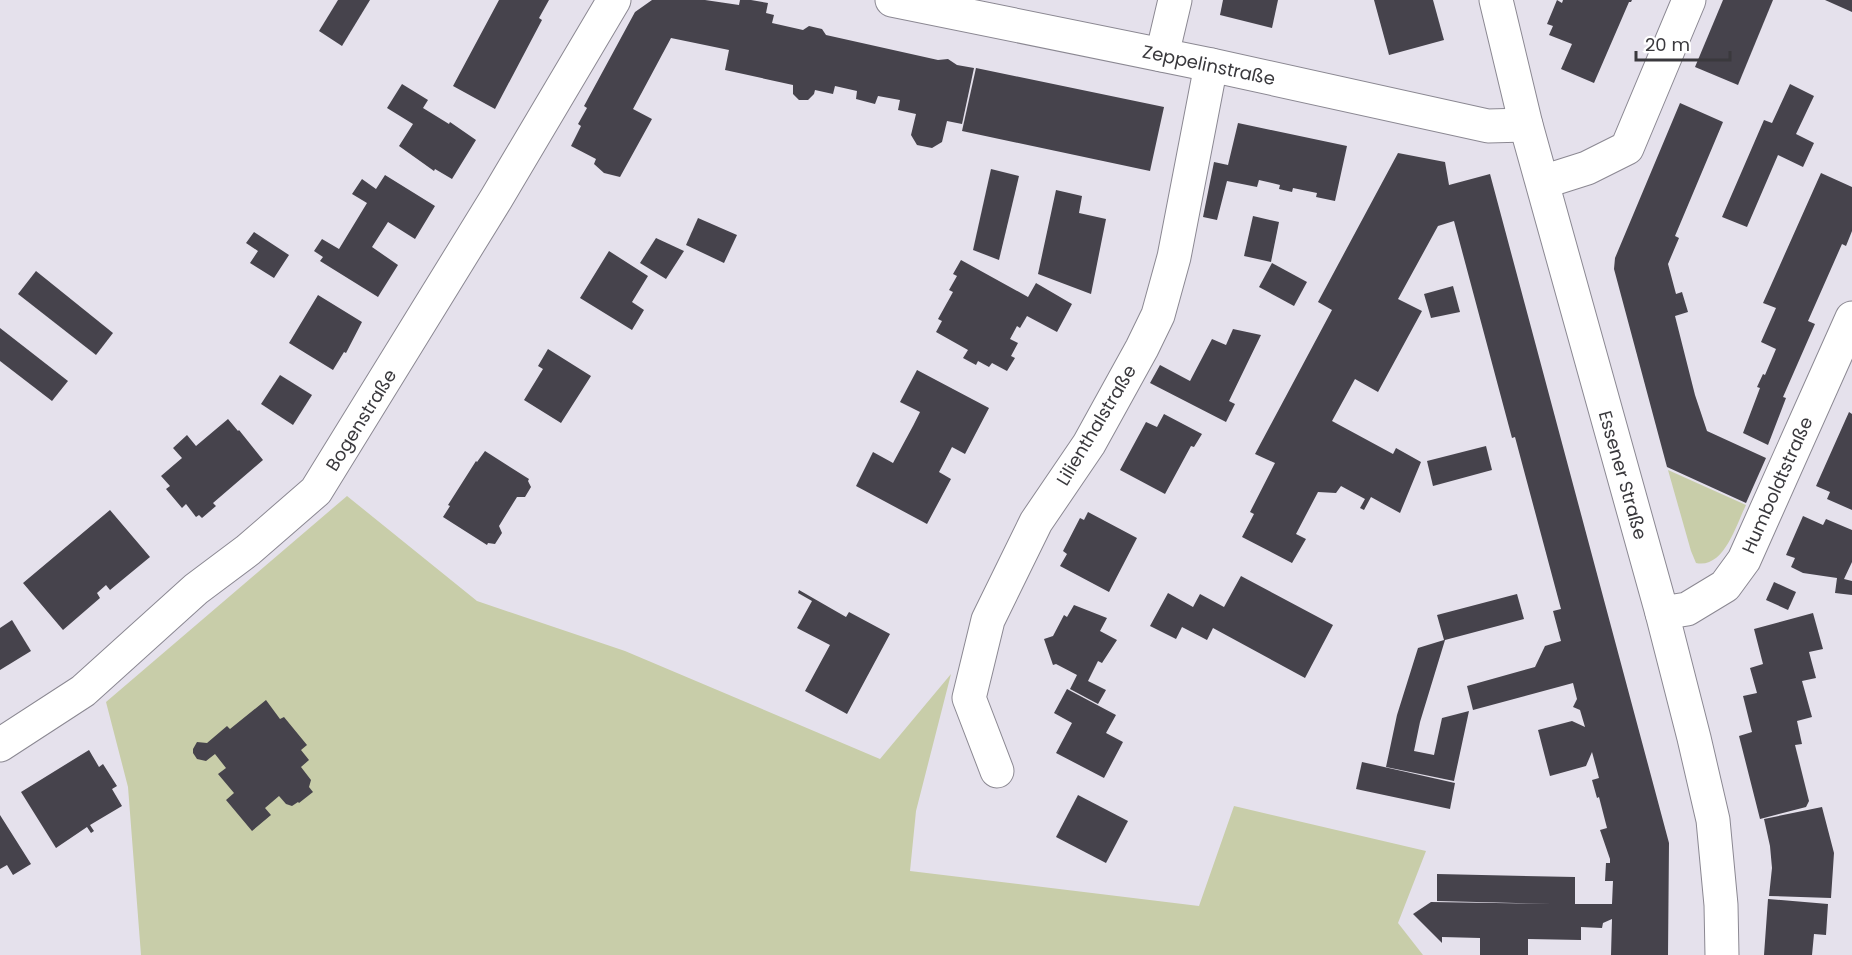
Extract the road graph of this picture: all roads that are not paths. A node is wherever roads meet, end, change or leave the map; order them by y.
1 (614, 0) edge
2 (892, 0) edge
3 (1175, 0) edge
4 (1496, 0) edge
5 (1689, 0) edge
6 (1162, 55) junction
7 (1211, 66) junction
8 (1526, 125) junction
9 (1543, 182) junction
10 (1852, 318) edge
11 (1662, 613) junction
12 (0, 745) edge
13 (997, 771) dead end
14 (1722, 955) edge

1 - 12 street, Bogenstraße
2 - 6 street, Zeppelinstraße
3 - 6 street
4 - 8 street, Essener Straße
5 - 9 street
6 - 7 street, Zeppelinstraße
7 - 8 street, Zeppelinstraße
7 - 13 street, Lilienthalstraße
8 - 9 street, Essener Straße
9 - 11 street, Essener Straße
10 - 11 street, Humboldtstraße
11 - 14 street, Essener Straße

